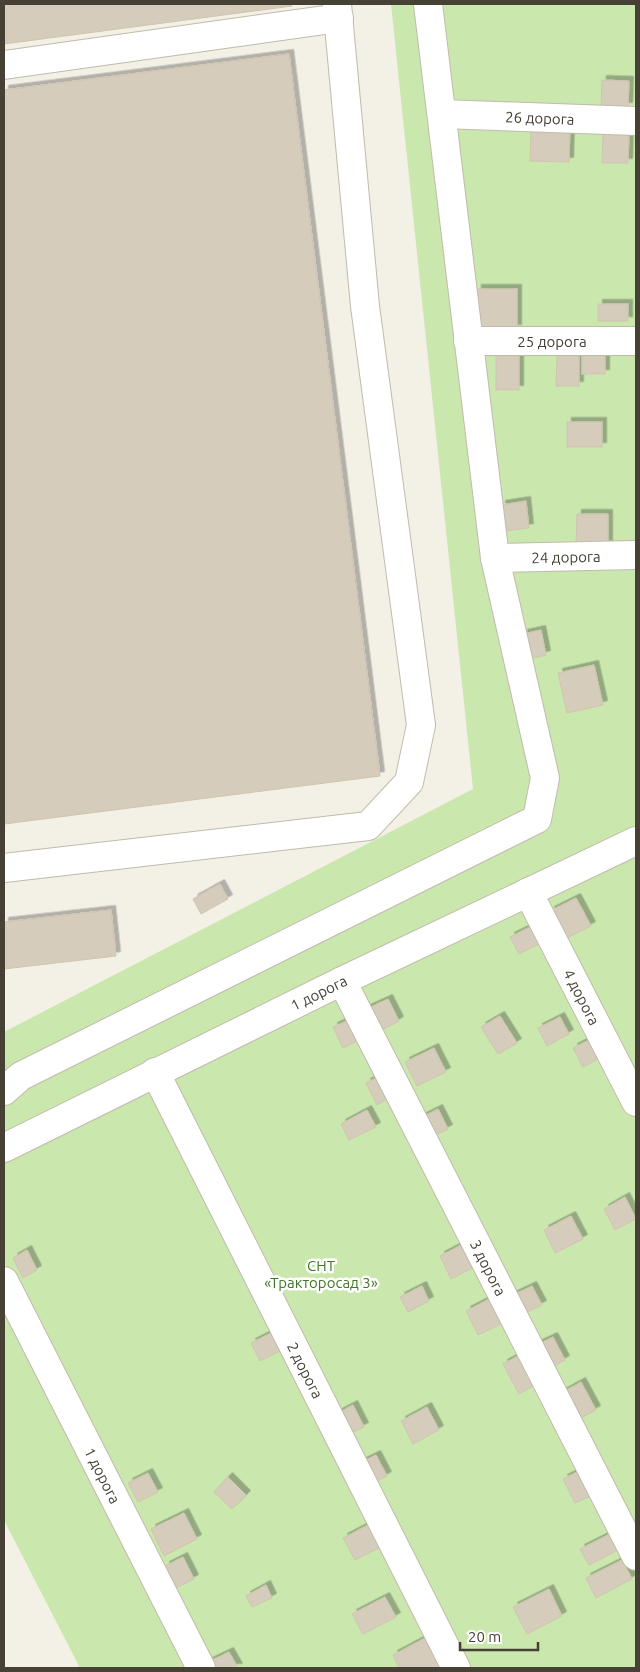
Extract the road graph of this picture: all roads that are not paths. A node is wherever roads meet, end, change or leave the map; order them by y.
1 (428, 4) edge
2 (338, 11) edge
3 (4, 65) edge
4 (442, 114) junction
5 (636, 121) edge
6 (468, 341) junction
7 (636, 341) edge
8 (636, 555) edge
9 (495, 558) junction
10 (636, 841) edge
11 (4, 868) edge
12 (528, 892) junction
13 (342, 981) junction
14 (155, 1072) junction
15 (4, 1092) edge
16 (636, 1102) edge
17 (4, 1148) edge
18 (4, 1281) edge
19 (636, 1556) edge
20 (201, 1668) edge
21 (456, 1668) edge

1 - 4 street
2 - 3 street
2 - 11 street
4 - 5 street, 26 дорога
4 - 6 street
6 - 7 street, 25 дорога
6 - 9 street
8 - 9 street, 24 дорога
9 - 15 street
10 - 12 street, 1 дорога
12 - 13 street, 1 дорога
12 - 16 street, 4 дорога
13 - 14 street, 1 дорога
13 - 19 street, 3 дорога
14 - 17 street, 1 дорога
14 - 21 street, 2 дорога
18 - 20 street, 1 дорога

